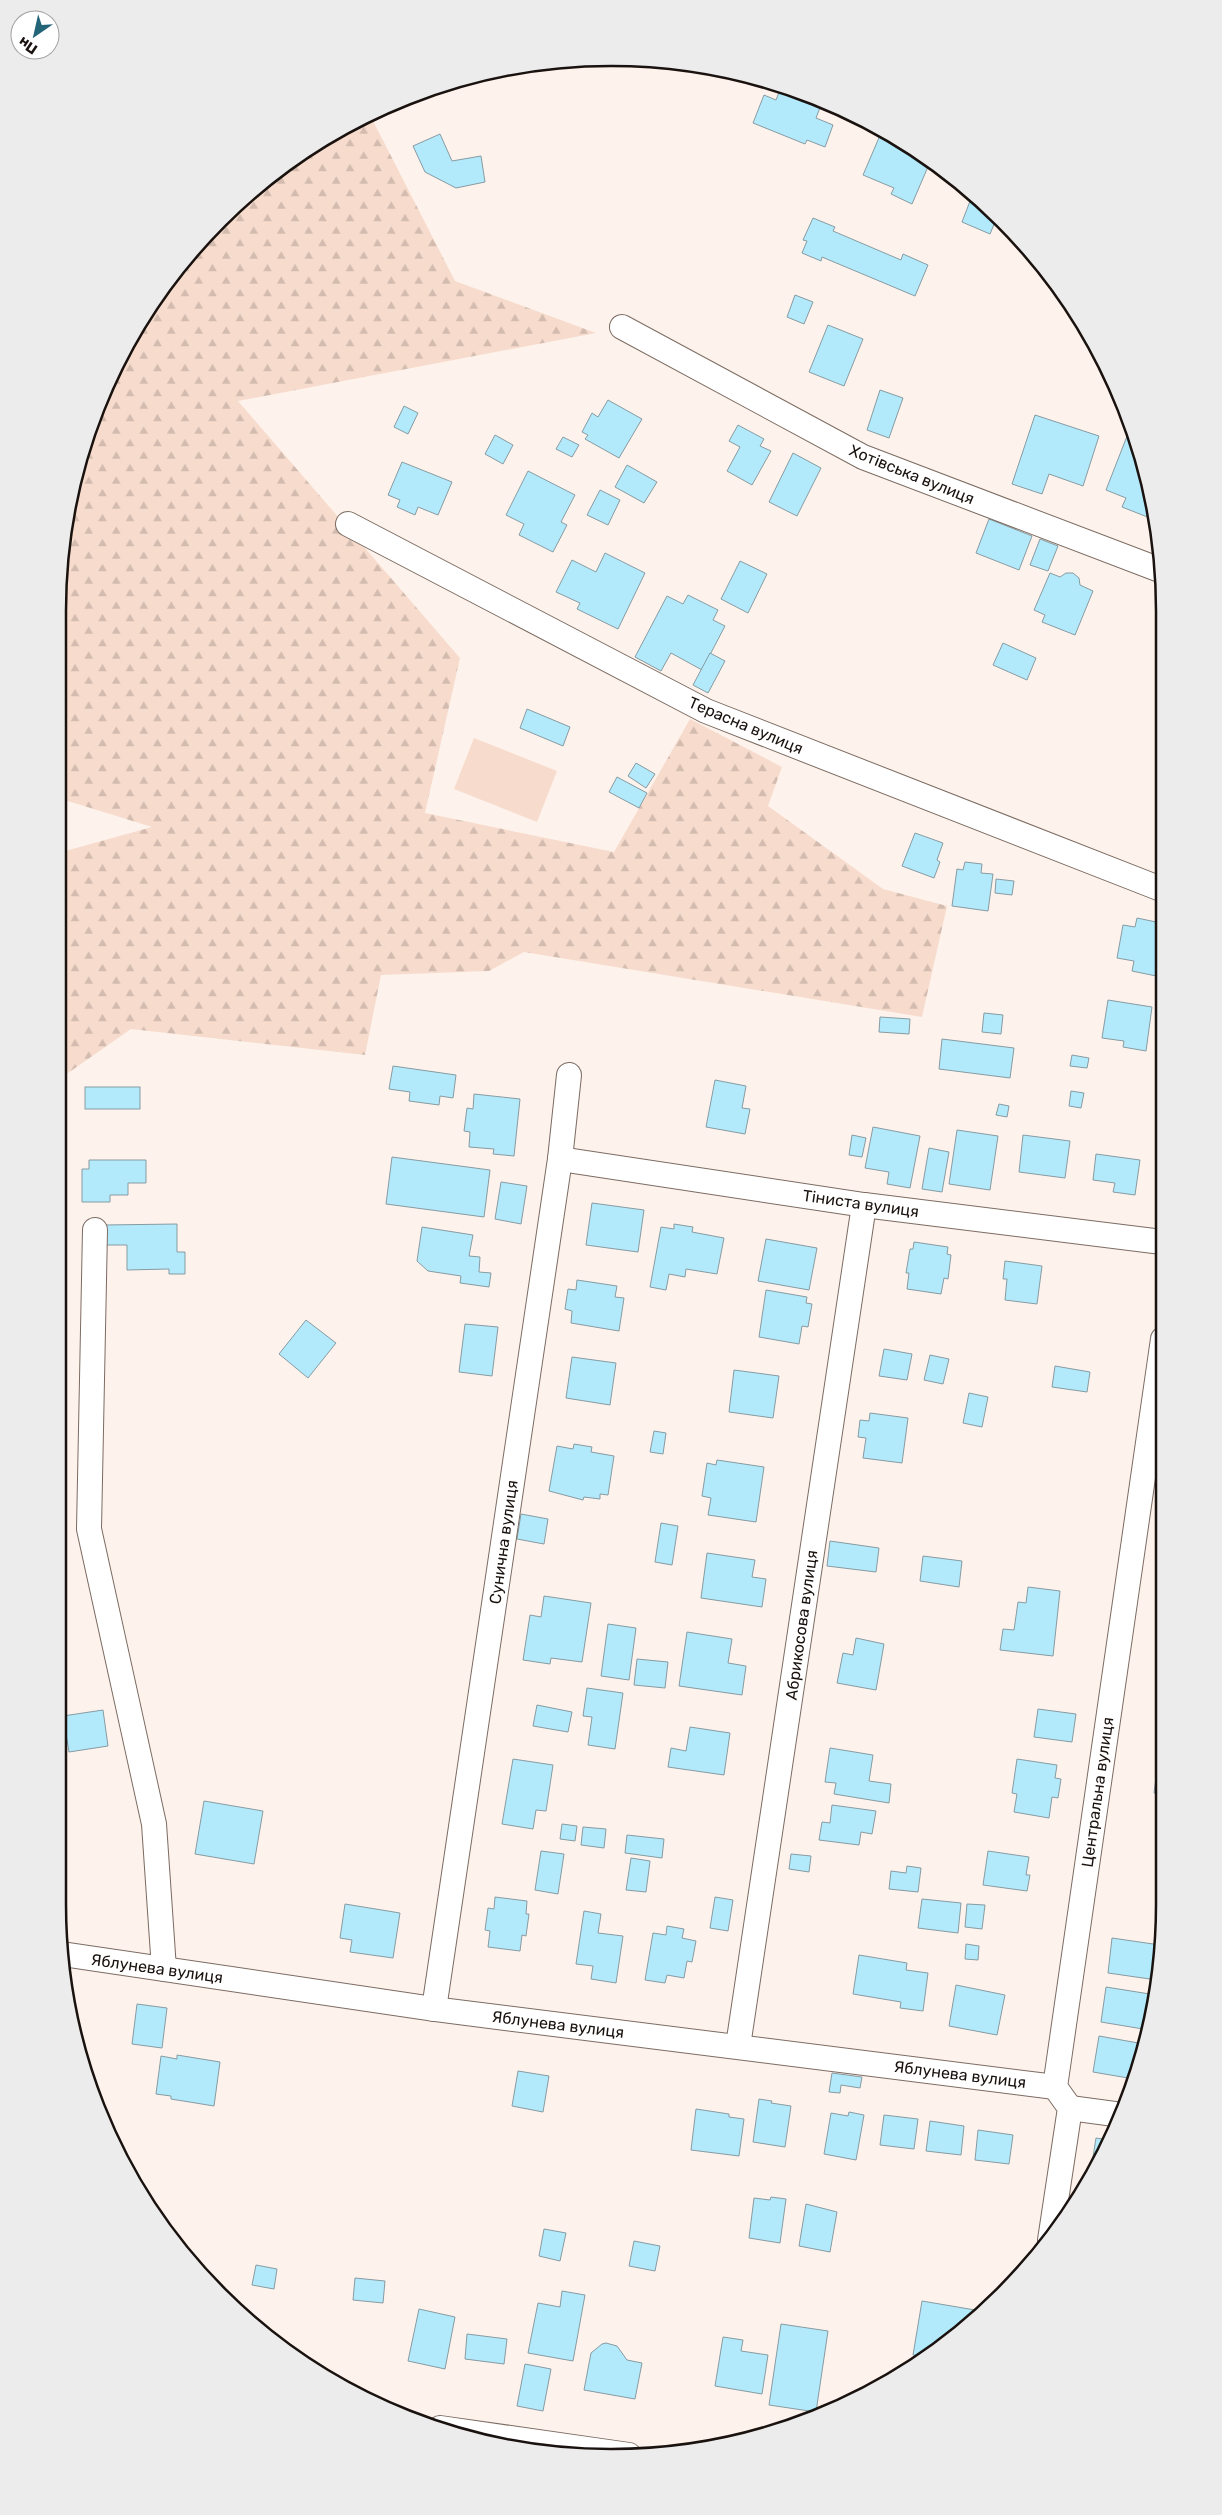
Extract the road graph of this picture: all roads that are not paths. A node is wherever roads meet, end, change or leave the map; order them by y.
1 (622, 327) dead end
2 (348, 524) dead end
3 (1154, 568) edge
4 (1156, 887) edge
5 (569, 1075) dead end
6 (560, 1159) junction
7 (864, 1204) junction
8 (95, 1230) dead end
9 (1156, 1241) edge
10 (1156, 1381) edge
11 (69, 1955) edge
12 (164, 1969) junction
13 (434, 2009) junction
14 (738, 2046) junction
15 (1055, 2086) junction
16 (1070, 2108) junction
17 (1113, 2114) edge
18 (1053, 2223) edge
19 (497, 2436) edge
20 (581, 2448) edge

1 - 3 street, Хотівська вулиця
2 - 4 street, Терасна вулиця
5 - 6 street, Сунична вулиця
6 - 7 street, Тіниста вулиця
6 - 13 street, Сунична вулиця
7 - 9 street, Тіниста вулиця
7 - 14 street, Абрикосова вулиця
8 - 12 street
10 - 15 street, Центральна вулиця
11 - 12 street, Яблунева вулиця
12 - 13 street, Яблунева вулиця
13 - 14 street, Яблунева вулиця
14 - 15 street, Яблунева вулиця
15 - 16 street
16 - 17 street
16 - 18 street
19 - 20 street

